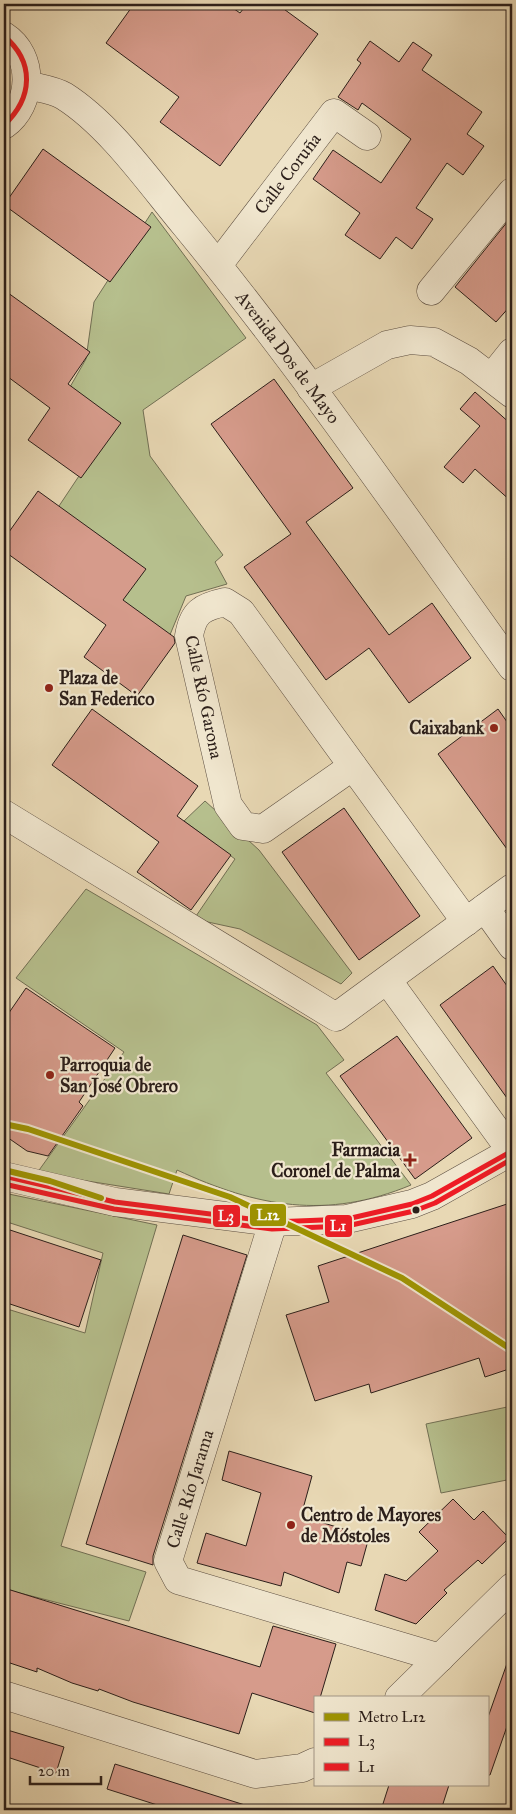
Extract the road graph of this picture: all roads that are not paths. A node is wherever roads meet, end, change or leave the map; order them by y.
1 (4, 36) edge
2 (27, 84) junction
3 (4, 125) edge
4 (367, 136) dead end
5 (512, 192) edge
6 (218, 265) junction
7 (431, 291) dead end
8 (512, 352) edge
9 (502, 386) edge
10 (311, 388) junction
11 (512, 667) edge
12 (353, 766) junction
13 (4, 814) edge
14 (512, 888) edge
15 (475, 915) junction
16 (512, 946) edge
17 (388, 981) junction
18 (512, 1152) edge
19 (4, 1176) edge
20 (273, 1222) junction
21 (512, 1588) edge
22 (440, 1658) junction
23 (4, 1695) edge
24 (401, 1696) edge
25 (314, 1762) edge

1 - 2 street
2 - 3 street
2 - 6 street, Avenida Dos de Mayo
4 - 6 street, Calle Coruña
5 - 7 street
6 - 10 street, Avenida Dos de Mayo
8 - 9 street
9 - 10 street
10 - 11 street, Avenida Dos de Mayo
12 - 12 street, Calle Río Garona
12 - 15 street, Calle Río Garona
13 - 17 street
14 - 15 street
15 - 16 street, Calle Río Garona
15 - 17 street
17 - 18 street
18 - 20 street
19 - 20 street
20 - 22 street, Calle Río Jarama
21 - 22 street
22 - 24 street
23 - 25 street

